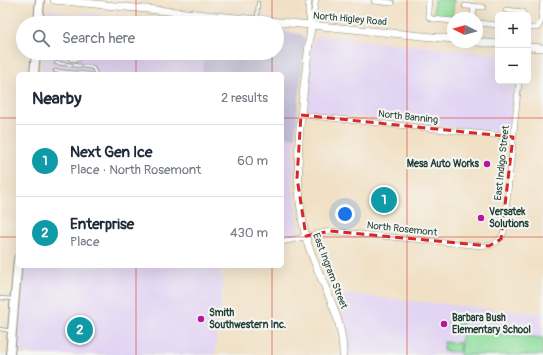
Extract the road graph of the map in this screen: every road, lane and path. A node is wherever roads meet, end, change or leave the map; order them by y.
1 (40, 0) edge
2 (54, 0) edge
3 (309, 0) edge
4 (316, 0) edge
5 (430, 0) edge
6 (374, 1) dead end
7 (384, 1) edge
8 (543, 1) edge
9 (258, 3) dead end
10 (392, 3) dead end
11 (465, 6) dead end
12 (474, 6) junction
13 (483, 7) dead end
14 (506, 10) dead end
15 (474, 12) edge
16 (512, 12) edge
17 (39, 16) edge
18 (216, 16) edge
19 (257, 16) edge
20 (447, 20) edge
21 (284, 23) edge
22 (483, 24) edge
23 (495, 25) edge
24 (311, 26) junction
25 (531, 28) edge
26 (447, 38) edge
27 (483, 43) edge
28 (495, 44) edge
29 (531, 47) edge
30 (543, 48) edge
31 (35, 60) edge
32 (56, 63) dead end
33 (56, 71) dead end
34 (34, 72) edge
35 (67, 72) edge
36 (95, 72) edge
37 (519, 84) edge
38 (301, 115) junction
39 (513, 137) junction
40 (306, 236) junction
41 (284, 242) edge
42 (496, 243) joint
43 (17, 268) edge
44 (0, 298) edge
45 (15, 299) junction
46 (0, 329) edge
47 (12, 331) junction
48 (10, 355) edge
49 (343, 355) edge

1 - 17 main road
2 - 18 main road, North Higley Road
3 - 24 street, East Ingram Street
4 - 24 street, East Ingram Street
5 - 20 street
6 - 7 street
7 - 10 street
8 - 25 street
9 - 19 lane
11 - 12 street
12 - 13 street
12 - 15 street
14 - 16 street
21 - 24 main road, North Higley Road
22 - 23 street
24 - 26 main road, North Higley Road
24 - 38 main road, East Ingram Street
27 - 28 main road
29 - 30 main road
31 - 34 main road
32 - 36 lane
33 - 35 lane
37 - 39 street, East Indigo Street
38 - 39 street, North Banning
38 - 40 main road, East Ingram Street
39 - 42 street, East Indigo Street
40 - 41 street, North Rosemont
40 - 42 street, North Rosemont
40 - 49 main road, East Ingram Street
43 - 45 main road
44 - 45 lane
45 - 47 main road
46 - 47 lane
47 - 48 main road

